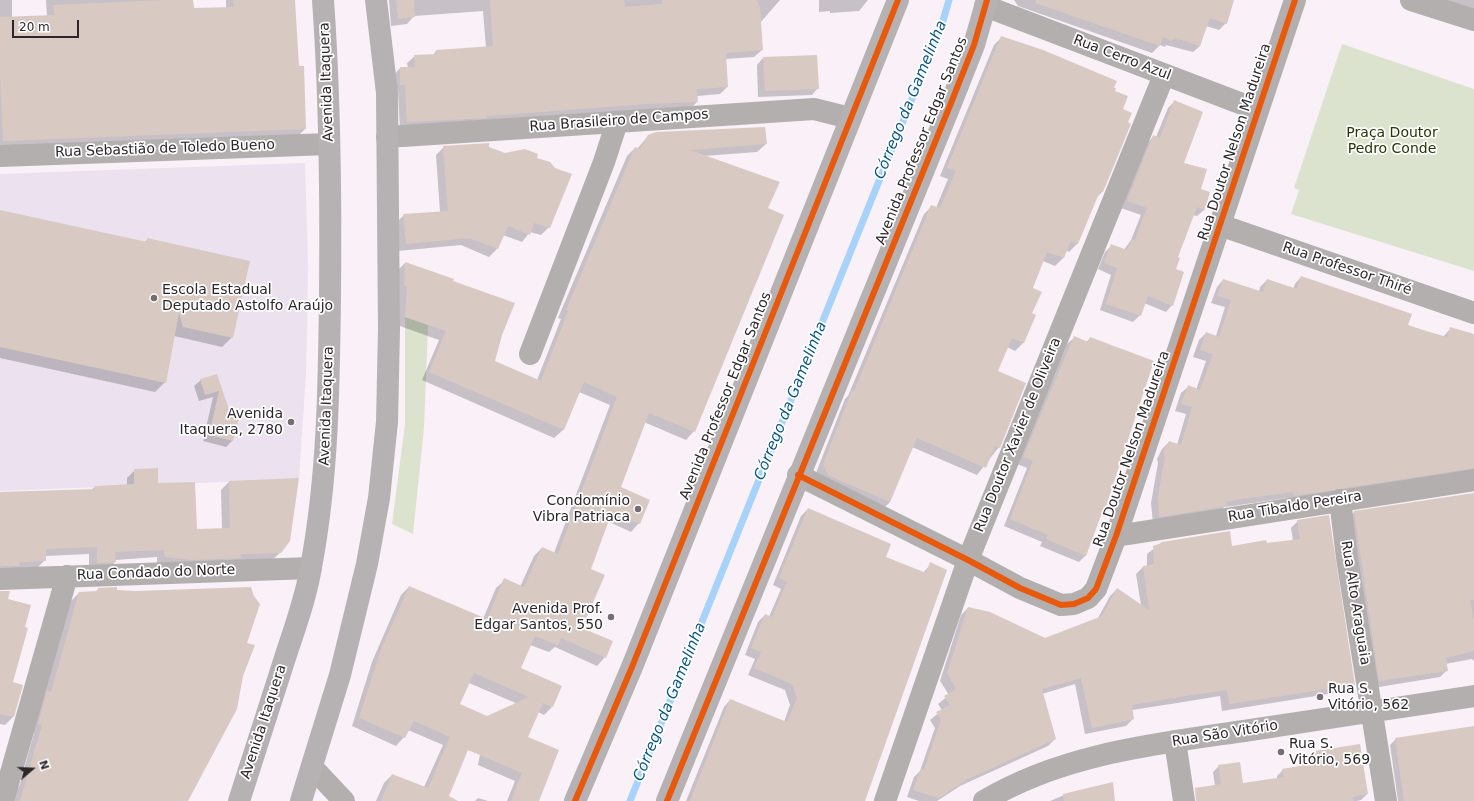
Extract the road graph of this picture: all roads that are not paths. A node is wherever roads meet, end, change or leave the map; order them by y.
1 (323, 0) edge
2 (376, 0) edge
3 (898, 0) edge
4 (1295, 0) edge
5 (1411, 0) edge
6 (986, 3) edge
7 (1474, 20) edge
8 (1164, 75) junction
9 (1258, 110) junction
10 (850, 118) junction
11 (617, 122) junction
12 (387, 137) junction
13 (330, 144) junction
14 (0, 156) edge
15 (1220, 225) junction
16 (1474, 313) edge
17 (530, 354) dead end
18 (798, 475) junction
19 (1474, 480) edge
20 (1340, 500) junction
21 (1116, 536) junction
22 (968, 560) junction
23 (311, 568) junction
24 (67, 576) junction
25 (0, 579) edge
26 (1474, 696) edge
27 (1372, 712) junction
28 (1175, 741) junction
29 (312, 767) junction
30 (3, 801) edge
31 (239, 801) edge
32 (301, 801) edge
33 (344, 801) edge
34 (575, 801) edge
35 (667, 801) edge
36 (886, 801) edge
37 (984, 801) edge
38 (1184, 801) edge
39 (1386, 801) edge

1 - 13 main road, Avenida Itaquera
2 - 12 main road
3 - 10 main road, Avenida Professor Edgar Santos
4 - 9 street, Rua Doutor Nelson Madureira
5 - 7 street
6 - 8 street, Rua Cerro Azul
6 - 18 main road, Avenida Professor Edgar Santos
8 - 9 street, Rua Cerro Azul
8 - 22 street, Rua Doutor Xavier de Oliveira
9 - 15 street, Rua Doutor Nelson Madureira
10 - 11 street, Rua Brasileiro de Campos
10 - 34 main road, Avenida Professor Edgar Santos
11 - 12 street, Rua Brasileiro de Campos
11 - 17 street
12 - 29 main road
13 - 14 street, Rua Sebastião de Toledo Bueno
13 - 23 main road, Avenida Itaquera
15 - 16 street, Rua Professor Thiré
15 - 21 street, Rua Doutor Nelson Madureira
18 - 22 street, Rua Doutor Nelson Madureira
18 - 35 main road, Avenida Professor Edgar Santos
19 - 20 street, Rua Tibaldo Pereira
20 - 21 street, Rua Tibaldo Pereira
20 - 27 street, Rua Alto Araguaia
21 - 22 street, Rua Doutor Nelson Madureira
22 - 36 street, Rua Doutor Xavier de Oliveira
23 - 24 street, Rua Condado do Norte
23 - 31 main road, Avenida Itaquera
24 - 25 street, Rua Condado do Norte
24 - 30 street
26 - 27 street, Rua São Vitório
27 - 28 street, Rua São Vitório
27 - 39 street, Rua Alto Araguaia
28 - 37 street, Rua São Vitório
28 - 38 street
29 - 32 main road
29 - 33 street

